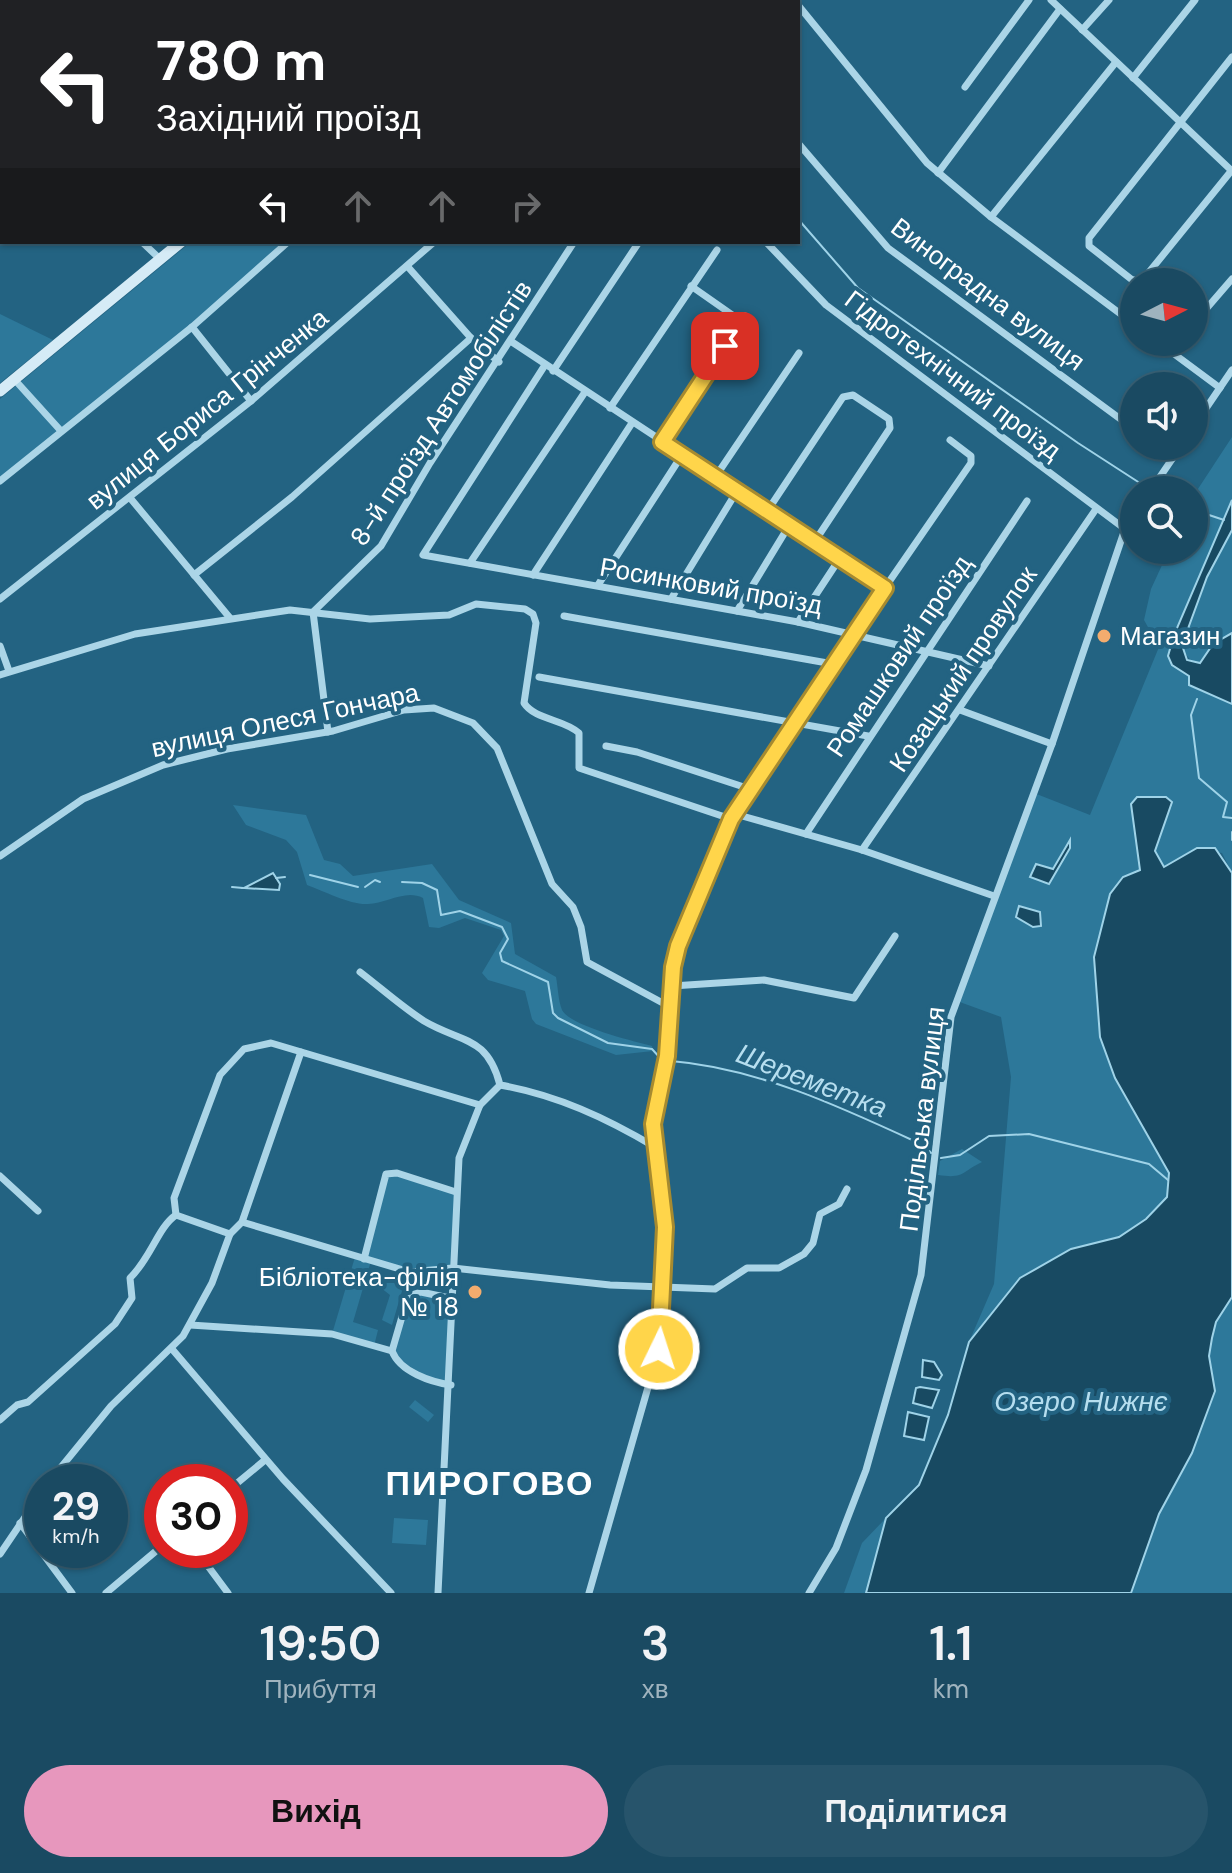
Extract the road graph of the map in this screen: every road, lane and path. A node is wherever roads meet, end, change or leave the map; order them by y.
1 (1029, 0) edge
2 (1051, 0) edge
3 (1109, 0) edge
4 (1195, 0) edge
5 (800, 7) edge
6 (1060, 9) junction
7 (1082, 30) junction
8 (1232, 57) edge
9 (1116, 62) junction
10 (1133, 78) junction
11 (965, 87) dead end
12 (1180, 121) junction
13 (800, 145) edge
14 (1232, 170) edge
15 (938, 173) junction
16 (991, 217) junction
17 (144, 244) edge
18 (179, 244) edge
19 (286, 244) edge
20 (432, 244) edge
21 (573, 244) edge
22 (638, 244) edge
23 (768, 244) edge
24 (717, 250) dead end
25 (160, 259) junction
26 (408, 267) junction
27 (1152, 268) edge
28 (1120, 270) edge
29 (1232, 279) edge
30 (691, 286) junction
31 (1208, 307) edge
32 (1120, 314) edge
33 (192, 327) junction
34 (471, 338) junction
35 (512, 342) junction
36 (799, 353) dead end
37 (1177, 356) edge
38 (499, 362) junction
39 (545, 365) junction
40 (1232, 370) edge
41 (553, 371) junction
42 (14, 379) junction
43 (1220, 388) junction
44 (0, 391) edge
45 (585, 392) junction
46 (251, 401) junction
47 (1208, 406) edge
48 (610, 408) junction
49 (1120, 419) edge
50 (632, 423) junction
51 (61, 431) junction
52 (950, 440) dead end
53 (662, 442) junction
54 (682, 455) junction
55 (716, 476) junction
56 (0, 481) edge
57 (737, 491) junction
58 (131, 499) junction
59 (1027, 501) dead end
60 (1096, 509) junction
61 (768, 510) junction
62 (790, 524) junction
63 (1120, 526) edge
64 (815, 541) junction
65 (1120, 544) edge
66 (840, 558) junction
67 (470, 563) junction
68 (194, 575) junction
69 (533, 575) junction
70 (598, 585) junction
71 (885, 588) junction
72 (0, 599) edge
73 (671, 599) junction
74 (737, 611) junction
75 (313, 612) junction
76 (564, 616) dead end
77 (230, 618) junction
78 (798, 622) junction
79 (853, 634) junction
80 (0, 646) edge
81 (926, 651) junction
82 (833, 664) junction
83 (989, 666) junction
84 (9, 671) junction
85 (0, 675) edge
86 (539, 677) dead end
87 (960, 710) junction
88 (795, 723) junction
89 (328, 732) junction
90 (868, 736) junction
91 (1052, 744) junction
92 (606, 746) dead end
93 (750, 789) junction
94 (733, 816) junction
95 (806, 834) junction
96 (862, 850) junction
97 (0, 856) edge
98 (994, 896) junction
99 (895, 936) dead end
100 (360, 972) dead end
101 (672, 986) junction
102 (672, 1008) junction
103 (301, 1052) junction
104 (500, 1085) junction
105 (480, 1105) junction
106 (655, 1147) junction
107 (0, 1176) edge
108 (847, 1189) dead end
109 (456, 1192) junction
110 (38, 1211) dead end
111 (176, 1215) junction
112 (242, 1222) junction
113 (230, 1234) junction
114 (364, 1259) junction
115 (453, 1268) junction
116 (664, 1287) junction
117 (454, 1299) junction
118 (190, 1325) junction
119 (172, 1349) junction
120 (392, 1351) junction
121 (451, 1385) junction
122 (0, 1420) edge
123 (265, 1460) junction
124 (64, 1464) edge
125 (248, 1474) edge
126 (24, 1517) edge
127 (20, 1523) junction
128 (0, 1554) edge
129 (144, 1561) edge
130 (209, 1568) edge
131 (72, 1593) edge
132 (106, 1593) edge
133 (228, 1593) edge
134 (391, 1593) edge
135 (438, 1593) edge
136 (589, 1593) edge
137 (809, 1593) edge

1 - 11 street
2 - 6 street
3 - 7 street
4 - 10 street
5 - 15 street
6 - 7 street
6 - 15 street
7 - 9 street
8 - 12 street
9 - 10 street
9 - 16 street
10 - 12 street
12 - 14 street
12 - 28 street
13 - 49 street, Виноградна вулиця
14 - 27 street
15 - 16 street
16 - 32 street
17 - 25 street
18 - 25 main road
19 - 33 street
20 - 26 street, вулиця Бориса Грінченка
21 - 35 street, 8-й проїзд Автомобілістів
22 - 41 street
23 - 60 street, Гідротехнічний проїзд
24 - 30 street
25 - 42 main road
26 - 34 street
26 - 46 street, вулиця Бориса Грінченка
29 - 31 street
30 - 48 street
30 - 53 street
33 - 46 street
33 - 51 street
34 - 38 street
34 - 68 street
35 - 38 street, 8-й проїзд Автомобілістів
35 - 39 street
36 - 55 street
37 - 43 street
38 - 75 street, 8-й проїзд Автомобілістів
39 - 41 street
39 - 67 street, Росинковий проїзд
40 - 43 street
41 - 45 street
42 - 44 main road
42 - 51 street
43 - 47 street
45 - 48 street
45 - 67 street
46 - 58 street, вулиця Бориса Грінченка
48 - 50 street
50 - 53 street
50 - 69 street
51 - 56 street
52 - 71 street
53 - 54 street
54 - 55 street
54 - 70 street
55 - 57 street
57 - 61 street
57 - 73 street
58 - 68 street
58 - 72 street, вулиця Бориса Грінченка
59 - 81 street, Ромашковий проїзд
60 - 63 street, Гідротехнічний проїзд
60 - 83 street, Козацький провулок
61 - 62 street
61 - 64 street
62 - 64 street
62 - 74 street
64 - 66 street
65 - 91 street, Подільська вулиця
66 - 71 street
66 - 78 street
67 - 69 street, Росинковий проїзд
68 - 77 street
69 - 70 street, Росинковий проїзд
70 - 73 street, Росинковий проїзд
71 - 79 street
73 - 74 street, Росинковий проїзд
74 - 78 street, Росинковий проїзд
75 - 77 street
75 - 89 street
75 - 94 street
76 - 82 street
77 - 84 street
78 - 79 street, Росинковий проїзд
79 - 81 street, Росинковий проїзд
79 - 82 street
80 - 84 street
81 - 83 street, Росинковий проїзд
81 - 90 street, Ромашковий проїзд
82 - 88 street
83 - 87 street, Козацький провулок
84 - 85 street
86 - 88 street
87 - 91 street
87 - 96 street, Козацький провулок
88 - 90 street
88 - 93 street
89 - 97 street, вулиця Олеся Гончара
89 - 102 street, вулиця Олеся Гончара
90 - 95 street, Ромашковий проїзд
91 - 98 street, Подільська вулиця
92 - 93 street
93 - 94 street
94 - 95 street
94 - 101 street
95 - 96 street
96 - 98 street
98 - 137 street, Подільська вулиця
99 - 101 street
100 - 104 street
101 - 102 street
102 - 106 street
103 - 105 street
103 - 111 street
103 - 112 street
104 - 105 street
104 - 106 street
105 - 109 street
106 - 116 street
107 - 110 street
108 - 116 street
109 - 114 street
109 - 115 street
111 - 113 street
111 - 122 street
112 - 113 street
112 - 114 street
113 - 118 street
114 - 115 street
115 - 116 street
115 - 117 street
116 - 136 street
117 - 120 street
117 - 121 street
118 - 119 street
118 - 120 street
119 - 123 street
119 - 124 street
120 - 121 street
121 - 135 street
123 - 125 street
123 - 134 street
126 - 127 street
127 - 128 street
127 - 131 street
129 - 132 street
130 - 133 street

